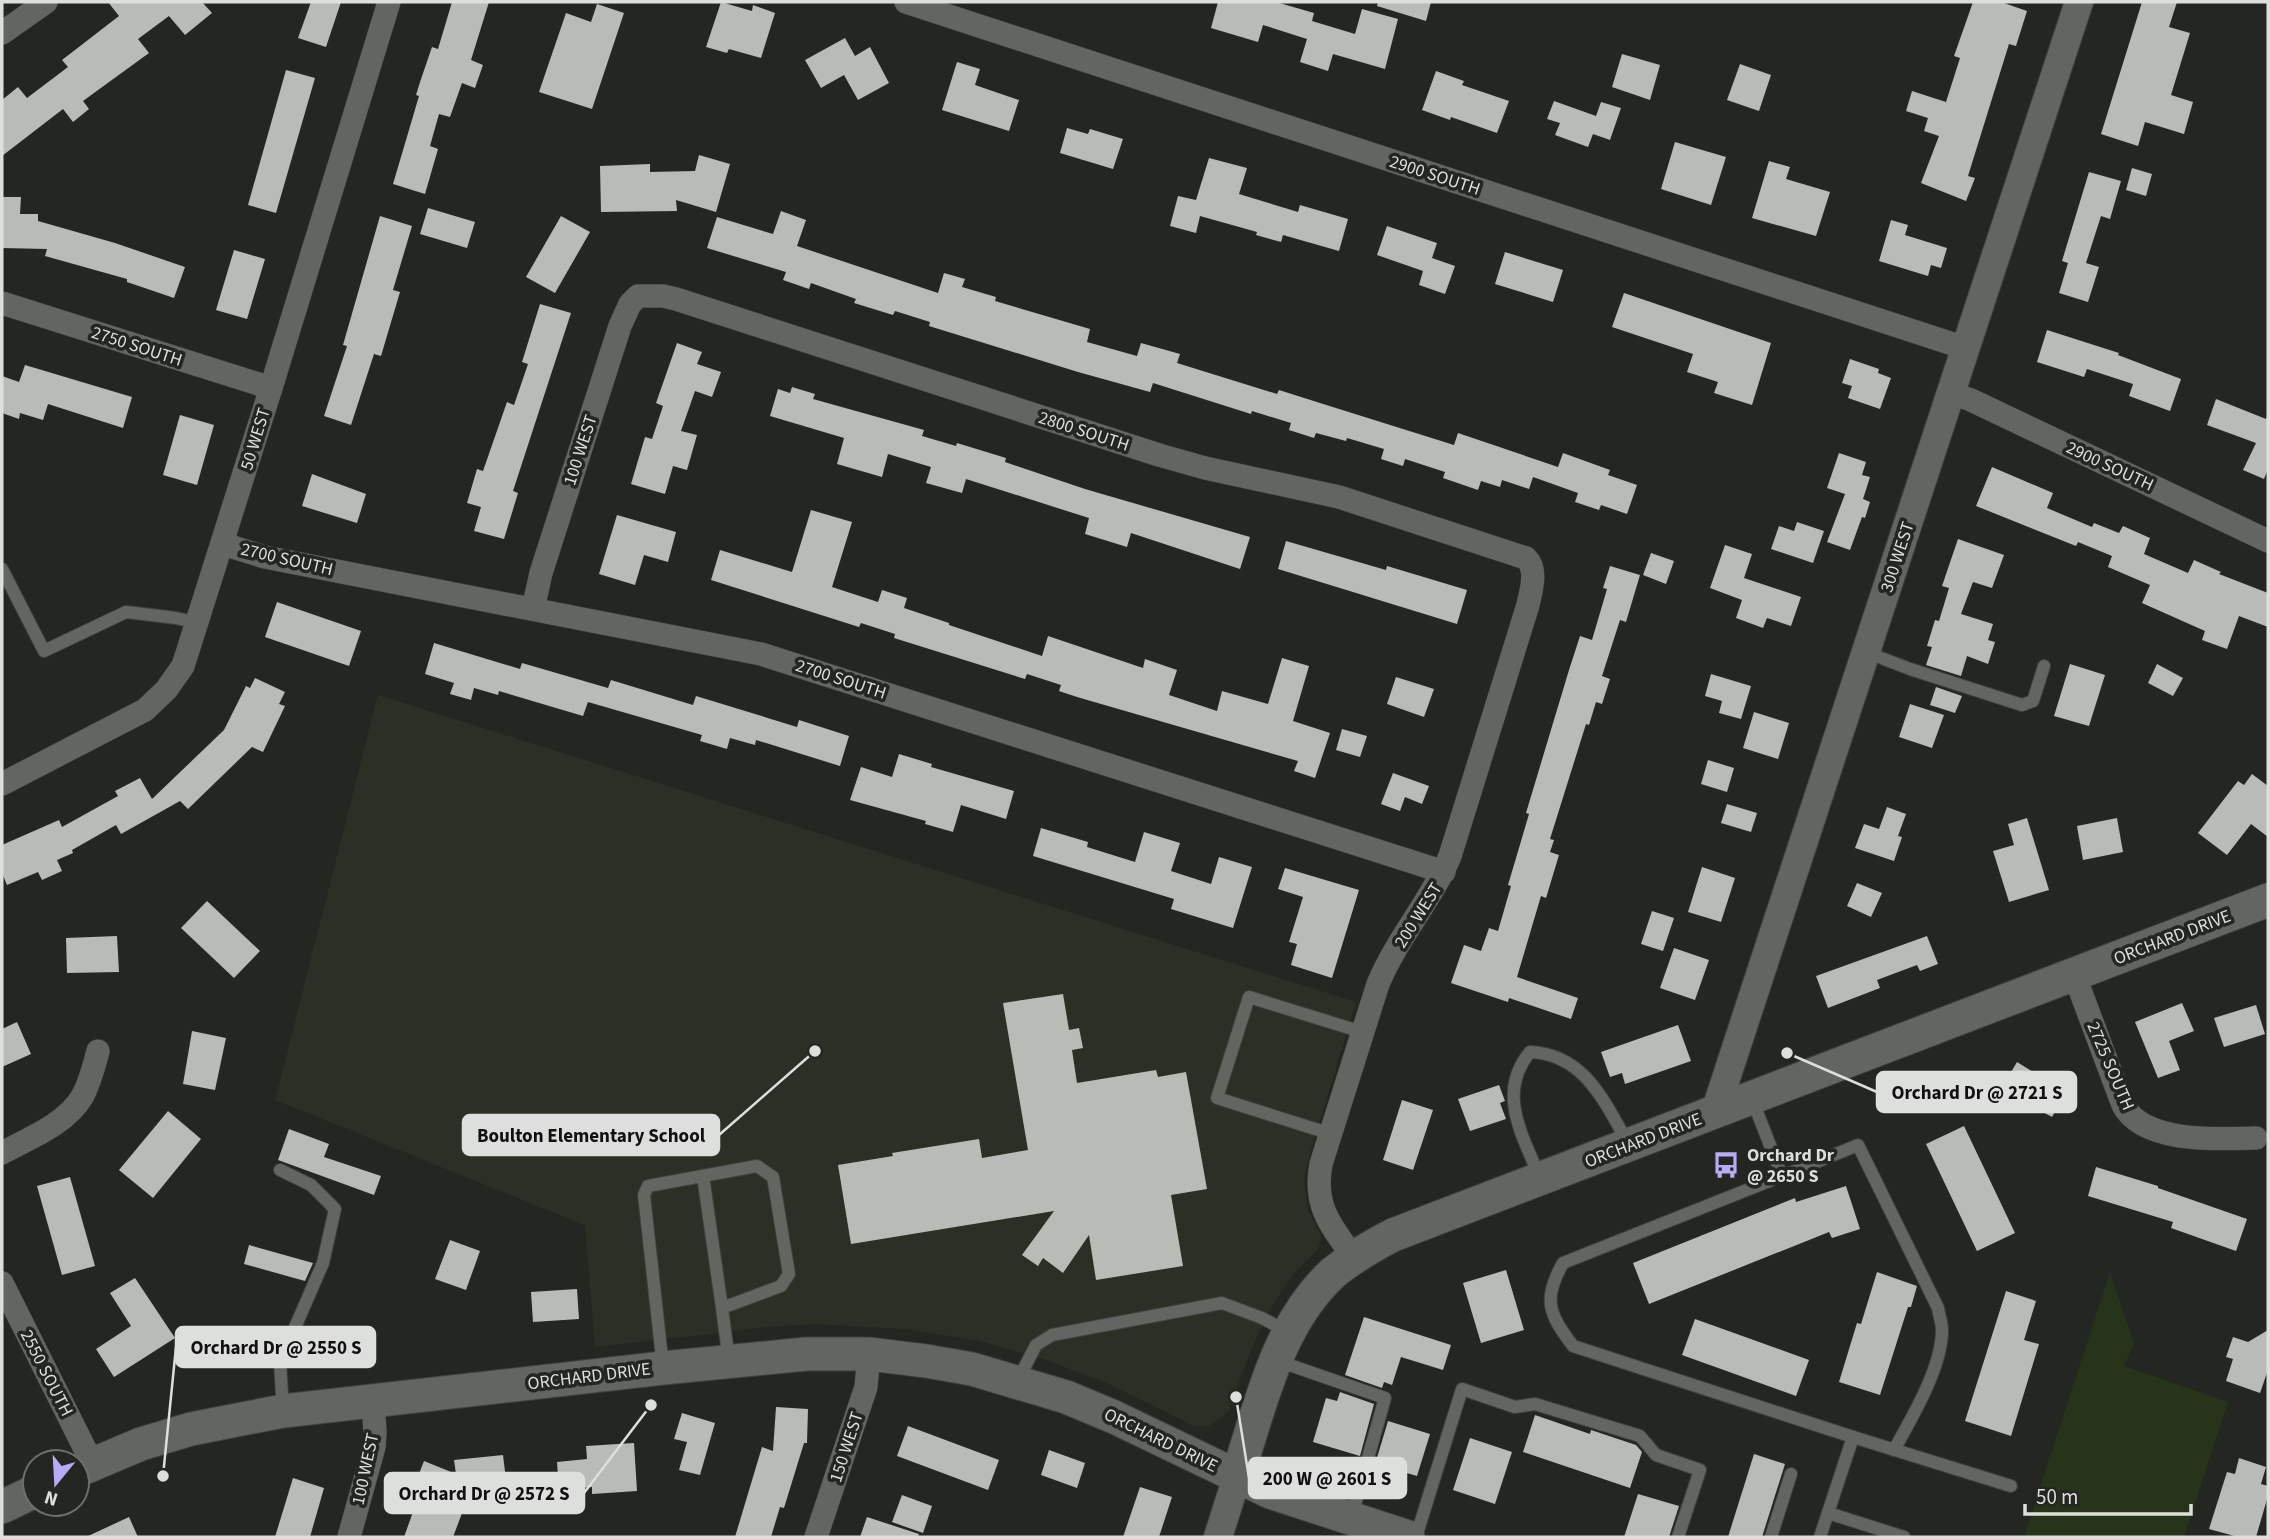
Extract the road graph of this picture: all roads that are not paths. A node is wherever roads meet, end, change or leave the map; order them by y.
1 (46, 2) edge
2 (389, 2) edge
3 (2079, 2) edge
4 (919, 4) edge
5 (2, 33) edge
6 (638, 296) joint
7 (2, 303) edge
8 (1965, 348) junction
9 (271, 388) junction
10 (1951, 393) junction
11 (2268, 541) edge
12 (223, 544) junction
13 (1531, 563) joint
14 (2, 569) edge
15 (533, 609) junction
16 (198, 623) junction
17 (1866, 652) junction
18 (2044, 667) dead end
19 (2, 784) edge
20 (1444, 872) junction
21 (2268, 900) edge
22 (2074, 974) junction
23 (1362, 1032) junction
24 (98, 1051) dead end
25 (1752, 1098) junction
26 (1716, 1112) junction
27 (1331, 1134) junction
28 (2256, 1138) dead end
29 (1629, 1145) junction
30 (2, 1153) edge
31 (280, 1170) dead end
32 (702, 1176) junction
33 (1782, 1176) junction
34 (1541, 1179) junction
35 (1354, 1258) junction
36 (2, 1283) edge
37 (722, 1308) junction
38 (1282, 1346) junction
39 (869, 1354) junction
40 (729, 1361) junction
41 (663, 1368) junction
42 (1018, 1381) junction
43 (373, 1401) junction
44 (283, 1411) junction
45 (1853, 1437) junction
46 (76, 1448) edge
47 (1894, 1450) junction
48 (91, 1464) edge
49 (1791, 1474) dead end
50 (1237, 1477) junction
51 (2011, 1486) dead end
52 (21, 1498) edge
53 (2, 1507) edge
54 (1828, 1513) junction
55 (1350, 1518) junction
56 (349, 1537) edge
57 (816, 1537) edge
58 (1218, 1537) edge
59 (1408, 1537) edge
60 (1416, 1537) edge
61 (1678, 1537) edge
62 (1771, 1537) edge
63 (1820, 1537) edge
64 (1904, 1537) edge

1 - 5 street
2 - 9 street, 50 WEST
3 - 8 street, 300 WEST
4 - 8 street, 2900 SOUTH
6 - 13 street, 2800 SOUTH
6 - 15 street, 100 WEST
7 - 9 street, 2750 SOUTH
8 - 10 street, 300 WEST
9 - 12 street, 50 WEST
10 - 11 street, 2900 SOUTH
10 - 17 street, 300 WEST
12 - 15 street, 2700 SOUTH
12 - 16 street, 50 WEST
13 - 20 street, 200 WEST
14 - 16 lane
15 - 20 street, 2700 SOUTH
16 - 19 street, 50 WEST
17 - 18 lane
17 - 26 street, 300 WEST
20 - 23 street, 200 WEST
21 - 22 main road, ORCHARD DRIVE
22 - 25 main road, ORCHARD DRIVE
22 - 28 street, 2725 SOUTH
23 - 27 street, 200 WEST
23 - 27 lane
24 - 30 street
25 - 26 main road, ORCHARD DRIVE
25 - 33 lane
26 - 29 main road, ORCHARD DRIVE
27 - 35 street, 200 WEST
29 - 34 main road, ORCHARD DRIVE
29 - 34 lane
31 - 44 lane
32 - 37 lane
32 - 37 lane
32 - 41 lane
33 - 45 lane
33 - 47 lane
34 - 35 main road, ORCHARD DRIVE
35 - 38 main road, ORCHARD DRIVE
36 - 46 street, 2550 SOUTH
37 - 40 lane
38 - 42 lane
38 - 50 main road, ORCHARD DRIVE
38 - 55 lane
39 - 40 main road, ORCHARD DRIVE
39 - 42 main road, ORCHARD DRIVE
39 - 57 street, 150 WEST
40 - 41 main road, ORCHARD DRIVE
41 - 43 main road, ORCHARD DRIVE
42 - 50 main road, ORCHARD DRIVE
43 - 44 main road, ORCHARD DRIVE
43 - 56 street, 100 WEST
44 - 48 main road, ORCHARD DRIVE
45 - 47 lane
45 - 54 lane
47 - 51 lane
49 - 62 lane
50 - 55 main road
50 - 58 street
52 - 53 main road
54 - 63 lane
54 - 64 lane
55 - 59 main road
60 - 61 lane

